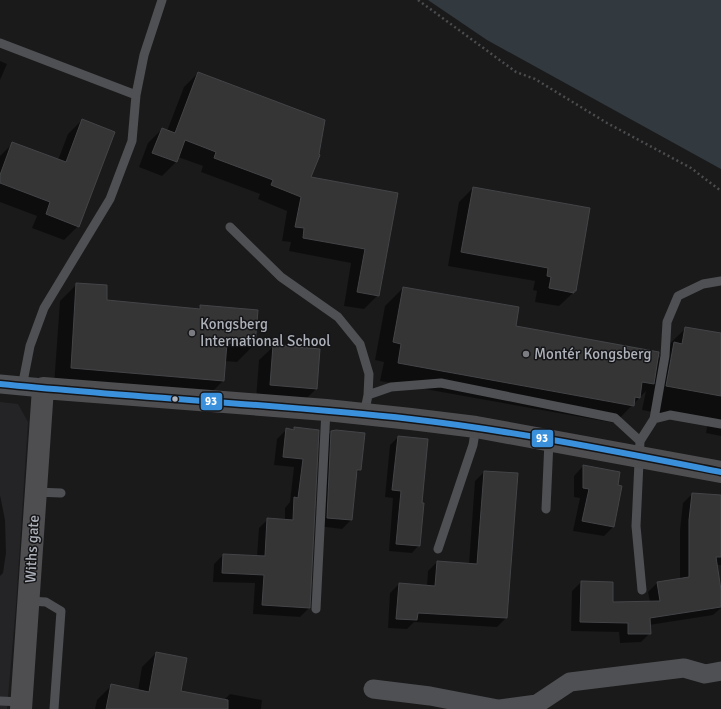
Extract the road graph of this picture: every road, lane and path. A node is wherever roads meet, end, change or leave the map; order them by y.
1 (162, 0) edge
2 (418, 0) edge
3 (0, 43) edge
4 (136, 95) junction
5 (721, 191) edge
6 (230, 227) dead end
7 (721, 282) edge
8 (0, 384) edge
9 (32, 388) junction
10 (366, 405) junction
11 (326, 410) junction
12 (654, 419) junction
13 (721, 424) edge
14 (476, 427) junction
15 (549, 441) junction
16 (640, 448) junction
17 (721, 472) edge
18 (35, 492) junction
19 (61, 493) dead end
20 (546, 509) dead end
21 (438, 549) dead end
22 (642, 590) dead end
23 (29, 601) junction
24 (316, 609) dead end
25 (721, 671) edge
26 (373, 689) dead end
27 (0, 701) edge
28 (22, 705) edge
29 (537, 707) edge
30 (54, 709) edge
31 (499, 709) edge

1 - 4 lane
2 - 5 path
3 - 4 lane
4 - 9 lane
6 - 10 lane
7 - 12 lane
8 - 9 street
9 - 11 main road
9 - 18 main road, Withs gate
10 - 11 main road
10 - 14 main road
10 - 16 lane
11 - 24 lane
12 - 13 lane
12 - 16 lane
14 - 15 main road
14 - 21 lane
15 - 16 main road
15 - 20 lane
16 - 17 main road
16 - 22 lane
18 - 19 lane
18 - 23 main road, Withs gate
23 - 28 main road, Withs gate
23 - 30 lane
25 - 29 street
26 - 31 street
27 - 28 lane
29 - 31 street

